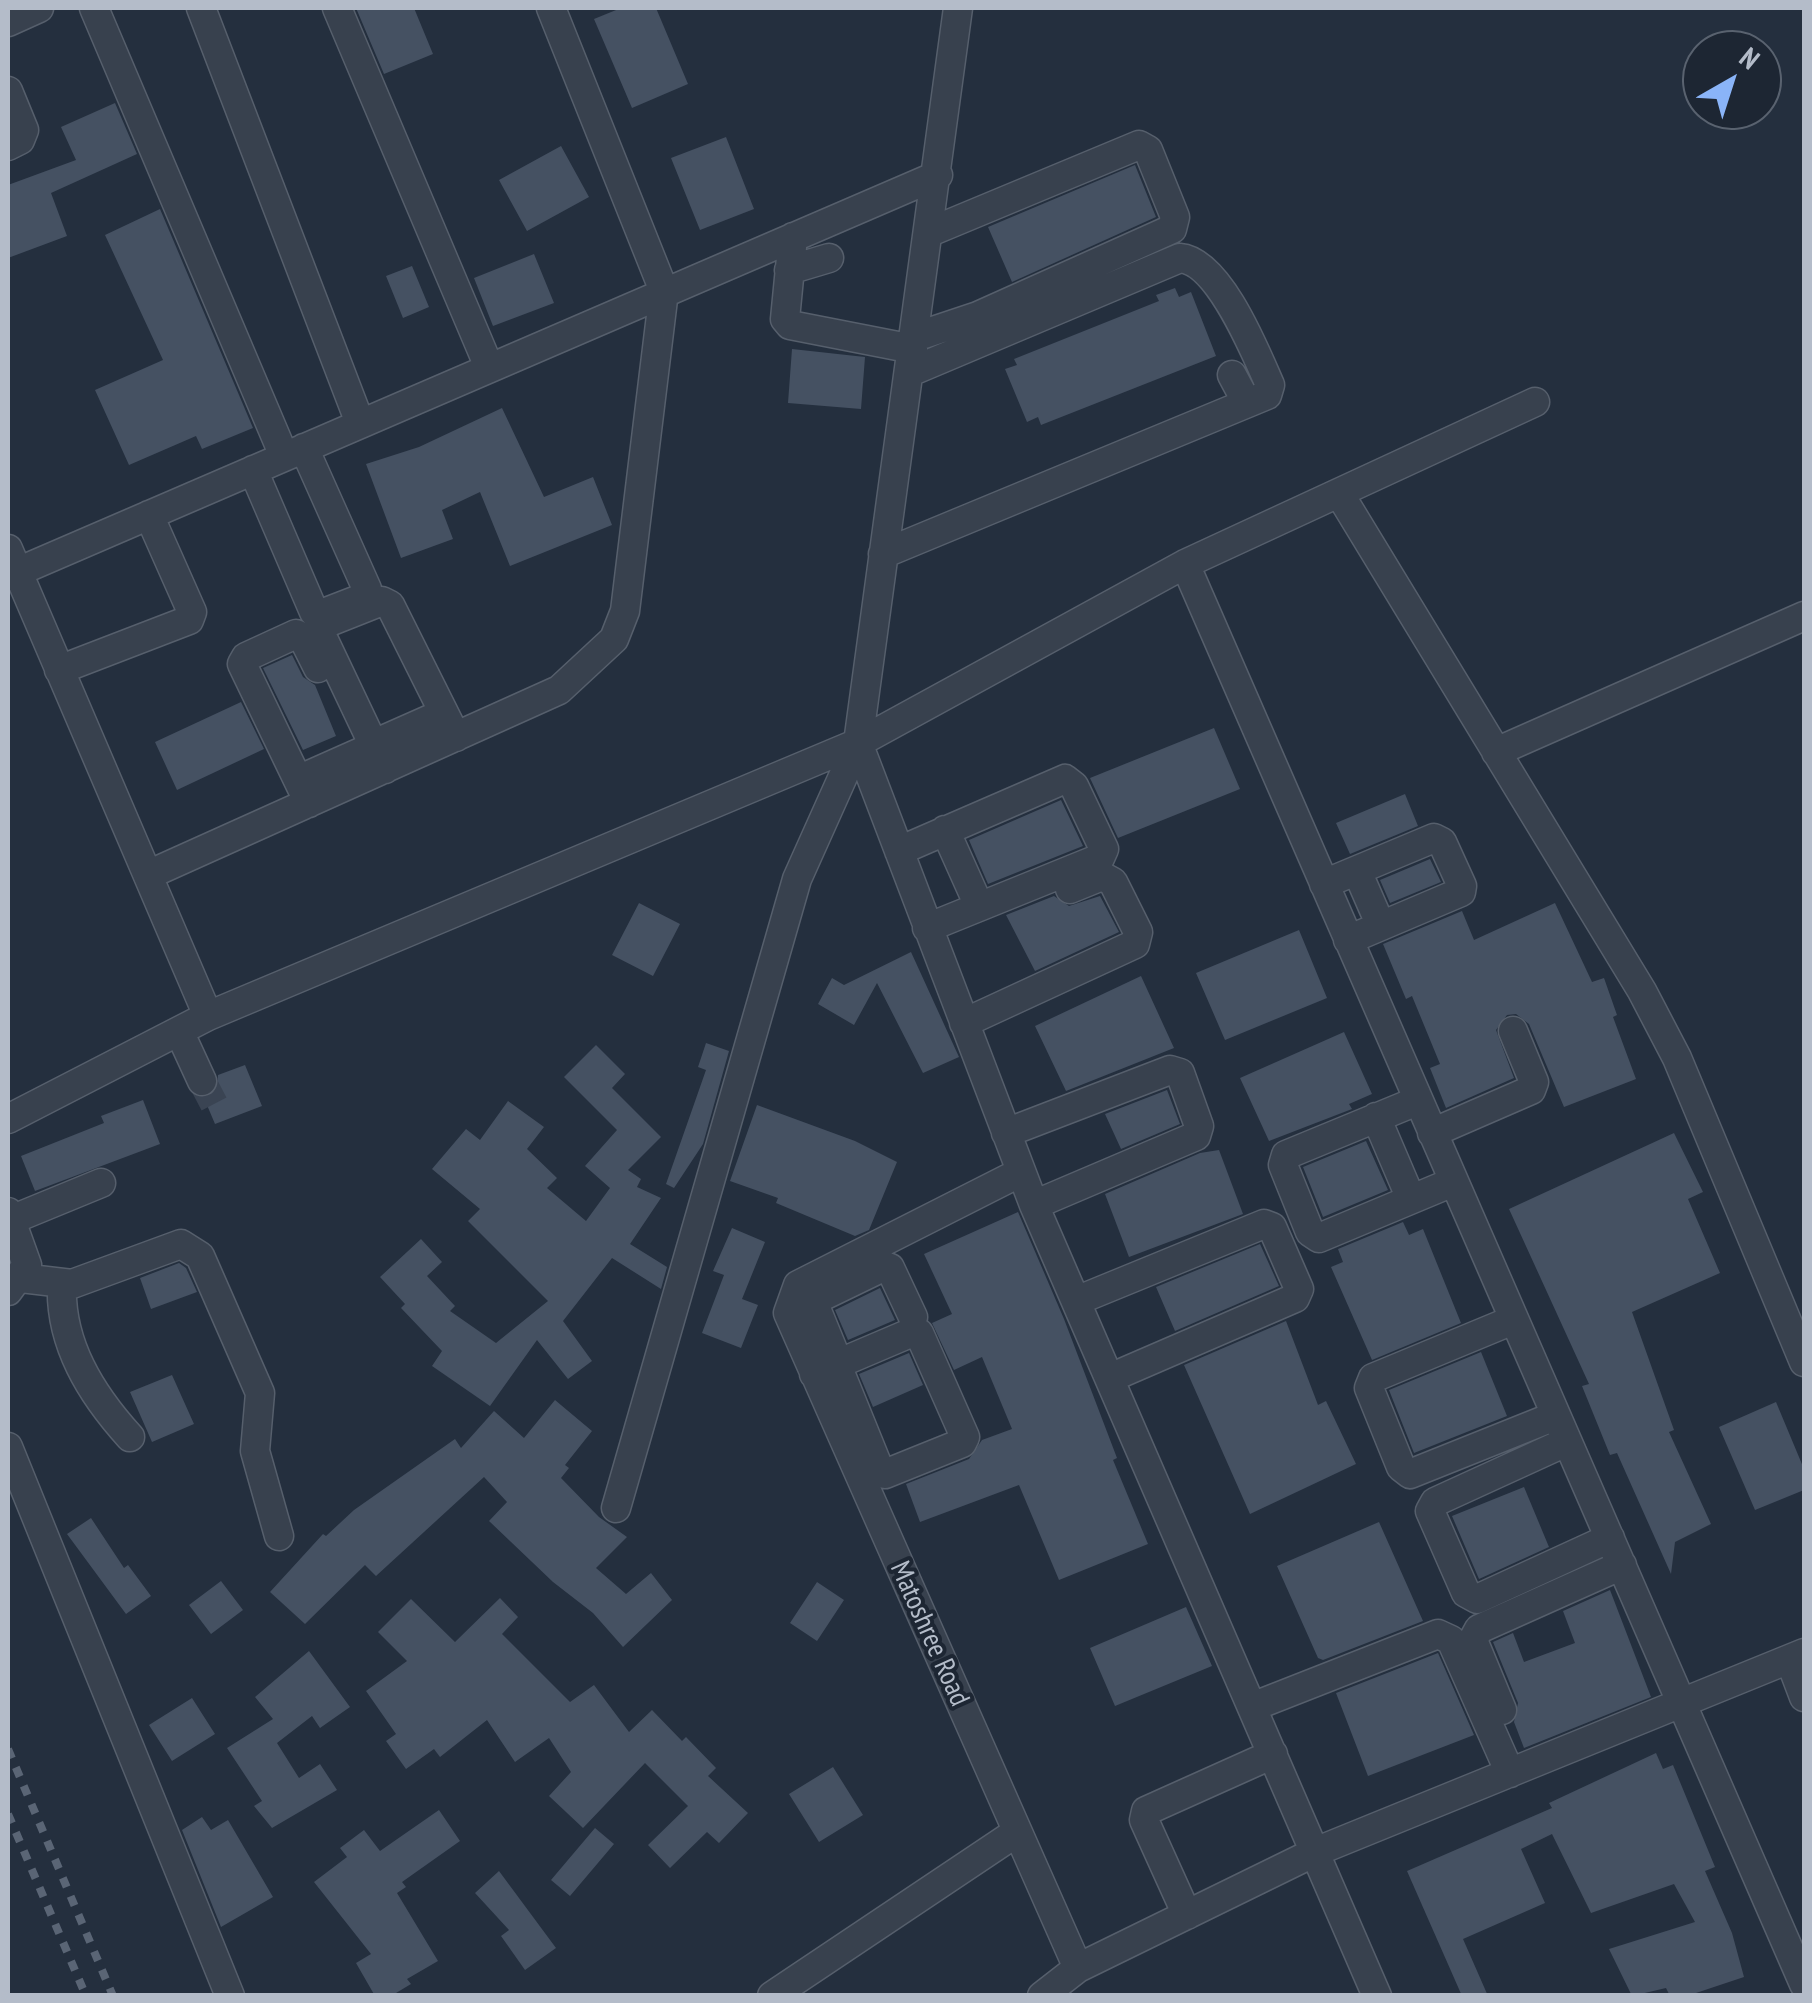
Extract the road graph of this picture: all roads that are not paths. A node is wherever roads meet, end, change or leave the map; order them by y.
1 (39, 8) edge
2 (94, 8) edge
3 (201, 8) edge
4 (338, 8) edge
5 (551, 8) edge
6 (958, 8) edge
7 (8, 22) edge
8 (8, 91) edge
9 (8, 146) edge
10 (938, 175) junction
11 (930, 232) junction
12 (793, 237) junction
13 (829, 258) dead end
14 (789, 270) junction
15 (664, 291) junction
16 (913, 353) junction
17 (489, 368) junction
18 (1232, 375) dead end
19 (1534, 402) dead end
20 (1247, 403) junction
21 (360, 423) junction
22 (294, 452) junction
23 (253, 470) junction
24 (1339, 493) junction
25 (149, 514) junction
26 (883, 554) junction
27 (1185, 564) junction
28 (11, 566) edge
29 (1804, 616) edge
30 (58, 670) junction
31 (450, 725) junction
32 (858, 743) junction
33 (1496, 752) junction
34 (373, 760) junction
35 (304, 791) junction
36 (945, 830) junction
37 (898, 850) junction
38 (1357, 871) junction
39 (148, 875) junction
40 (1324, 884) junction
41 (979, 906) junction
42 (1381, 926) junction
43 (931, 937) junction
44 (1348, 940) junction
45 (208, 1016) junction
46 (964, 1023) junction
47 (178, 1031) junction
48 (1512, 1031) dead end
49 (202, 1080) tunnel mouth
50 (1418, 1101) junction
51 (1376, 1117) junction
52 (8, 1119) edge
53 (1006, 1133) junction
54 (1432, 1134) junction
55 (1021, 1172) junction
56 (1453, 1182) junction
57 (101, 1183) dead end
58 (1412, 1199) junction
59 (1034, 1205) junction
60 (9, 1216) edge
61 (62, 1282) junction
62 (14, 1285) edge
63 (1076, 1302) junction
64 (801, 1307) junction
65 (912, 1317) dead end
66 (1513, 1320) junction
67 (1804, 1362) edge
68 (828, 1363) junction
69 (1110, 1378) junction
70 (1561, 1429) junction
71 (130, 1437) dead end
72 (8, 1447) edge
73 (616, 1508) dead end
74 (280, 1536) dead end
75 (1610, 1538) junction
76 (1622, 1564) junction
77 (1797, 1656) edge
78 (1804, 1697) edge
79 (1682, 1703) junction
80 (1252, 1707) junction
81 (1273, 1754) junction
82 (1518, 1770) junction
83 (1017, 1832) junction
84 (1315, 1852) junction
85 (1188, 1915) junction
86 (1078, 1968) junction
87 (1804, 1984) edge
88 (230, 1996) edge
89 (772, 1996) edge
90 (1042, 1996) edge
91 (1378, 1996) edge

1 - 7 street
2 - 22 street
3 - 21 street
4 - 17 street
5 - 15 street
6 - 10 street
8 - 9 street
10 - 11 street
10 - 12 street
11 - 16 street
11 - 16 street
12 - 14 street
12 - 15 street
13 - 14 street
14 - 16 street
15 - 17 street
15 - 31 street
16 - 20 street
16 - 26 street
17 - 21 street
18 - 20 street
19 - 24 street
20 - 26 street
21 - 22 street
22 - 23 street
22 - 23 street
23 - 25 street
24 - 27 street
24 - 33 street
25 - 28 street
25 - 30 street
26 - 32 street
27 - 32 street
27 - 40 street
28 - 30 street
29 - 33 street
30 - 39 street
31 - 34 street
31 - 34 street
32 - 37 street
32 - 45 street
32 - 73 street
33 - 67 street
34 - 35 street
34 - 35 street
35 - 39 street
36 - 37 street
36 - 41 street
36 - 41 street
37 - 43 street
38 - 40 street
38 - 42 street
38 - 42 street
39 - 45 street
40 - 44 street
41 - 43 street
42 - 44 street
43 - 46 street
43 - 46 street
44 - 50 street
45 - 47 street
46 - 53 street
47 - 49 street
47 - 52 street
48 - 54 street
50 - 51 street
50 - 54 street
51 - 58 street
51 - 58 street
53 - 55 street
53 - 59 street
54 - 56 street
55 - 59 street
55 - 64 street
56 - 58 street
56 - 66 street
57 - 60 street
59 - 63 street
60 - 62 street
61 - 62 street
61 - 71 street
61 - 74 street
63 - 69 street
63 - 69 street
64 - 65 street
64 - 68 street, Matoshree Road
66 - 70 street
66 - 70 street
68 - 68 street
68 - 83 street, Matoshree Road
69 - 80 street
70 - 75 street
70 - 75 street
72 - 88 street
75 - 76 street
76 - 79 street
76 - 82 street
77 - 78 street
77 - 79 street
79 - 82 street
79 - 87 street
80 - 81 street
80 - 82 street
81 - 84 street
81 - 85 street
82 - 84 street
83 - 86 street, Matoshree Road
83 - 89 street
84 - 85 street
84 - 91 street
85 - 86 street
86 - 90 street

